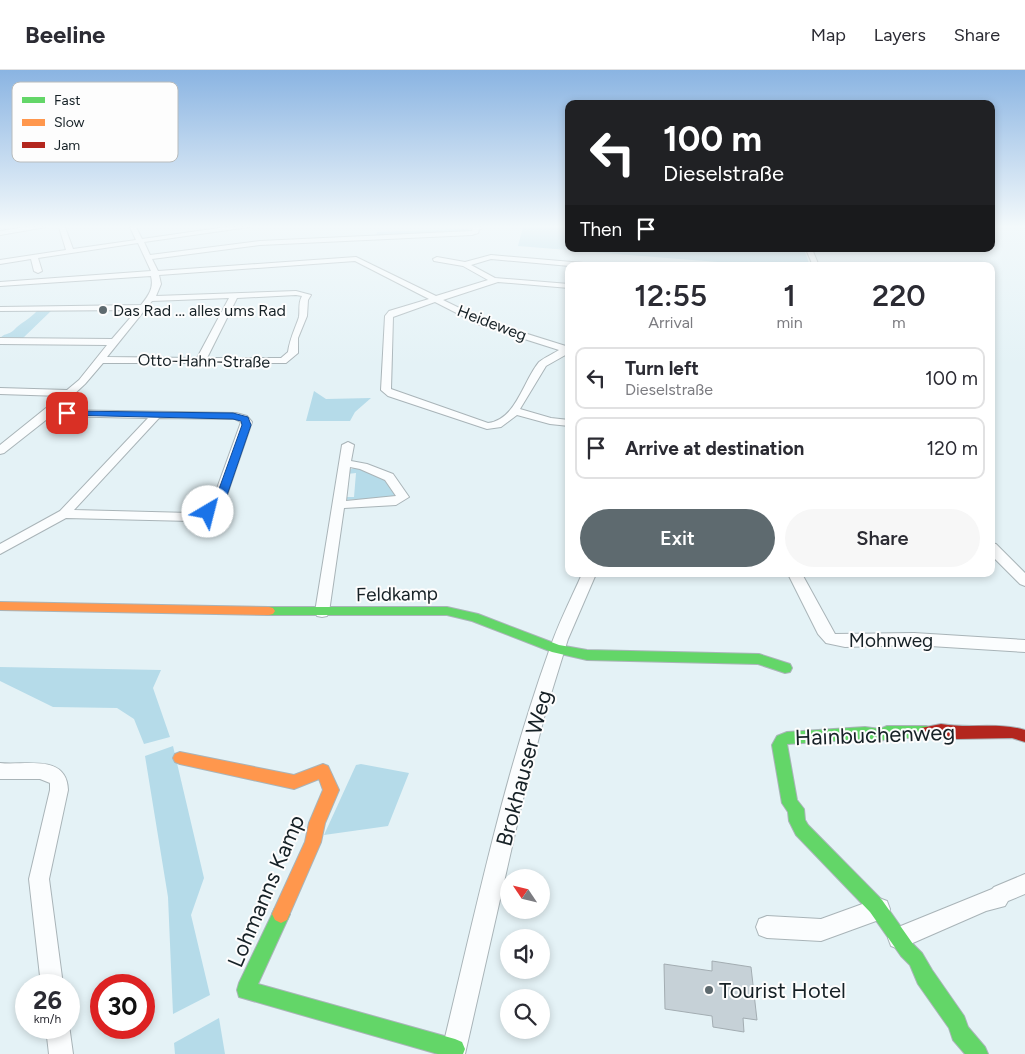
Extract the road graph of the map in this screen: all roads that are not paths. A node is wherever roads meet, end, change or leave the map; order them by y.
1 (155, 272) edge
2 (143, 273) edge
3 (383, 273) edge
4 (480, 273) edge
5 (495, 281) junction
6 (0, 284) edge
7 (565, 286) edge
8 (565, 291) edge
9 (563, 295) dead end
10 (234, 296) junction
11 (150, 299) junction
12 (436, 299) junction
13 (143, 307) junction
14 (0, 309) edge
15 (0, 341) edge
16 (116, 342) junction
17 (565, 349) edge
18 (565, 352) edge
19 (101, 360) junction
20 (200, 361) junction
21 (0, 391) edge
22 (71, 393) junction
23 (515, 411) junction
24 (48, 413) junction
25 (156, 415) junction
26 (565, 423) edge
27 (348, 444) dead end
28 (0, 451) edge
29 (345, 463) junction
30 (339, 505) junction
31 (64, 514) junction
32 (0, 550) edge
33 (995, 551) edge
34 (588, 577) edge
35 (797, 577) edge
36 (1025, 581) edge
37 (0, 606) edge
38 (322, 612) junction
39 (1025, 646) edge
40 (557, 649) junction
41 (785, 668) dead end
42 (1025, 736) edge
43 (180, 758) dead end
44 (0, 772) edge
45 (1025, 884) edge
46 (879, 909) junction
47 (767, 927) dead end
48 (899, 938) junction
49 (51, 974) edge
50 (59, 1039) edge
51 (454, 1051) edge
52 (61, 1054) edge
53 (978, 1054) edge

1 - 11 street
2 - 6 street, Heideweg
3 - 12 street, Heideweg
4 - 5 street
5 - 7 street
5 - 12 street
8 - 9 street
10 - 11 street, Otto-Hahn-Straße
10 - 20 street
10 - 20 street, Otto-Hahn-Straße
11 - 13 street
12 - 17 street, Heideweg
12 - 23 street
13 - 14 street
13 - 16 street
15 - 16 street
16 - 19 street
18 - 23 street
19 - 20 street, Otto-Hahn-Straße
19 - 22 street
21 - 22 street
22 - 24 street
23 - 26 street
24 - 25 street
24 - 28 street
25 - 31 street
25 - 31 street
27 - 29 street
29 - 30 street
29 - 30 street
30 - 38 street
31 - 32 street
33 - 36 street
34 - 40 street, Brokhauser Weg
35 - 39 street, Mohnweg
37 - 38 street, Feldkamp
38 - 40 street, Feldkamp
40 - 41 street, Feldkamp
40 - 51 street, Brokhauser Weg
42 - 46 street, Hainbuchenweg
43 - 51 street, Lohmanns Kamp
44 - 49 street
45 - 48 street
46 - 47 street
46 - 48 street, Hainbuchenweg
48 - 53 street, Hainbuchenweg
50 - 52 street

